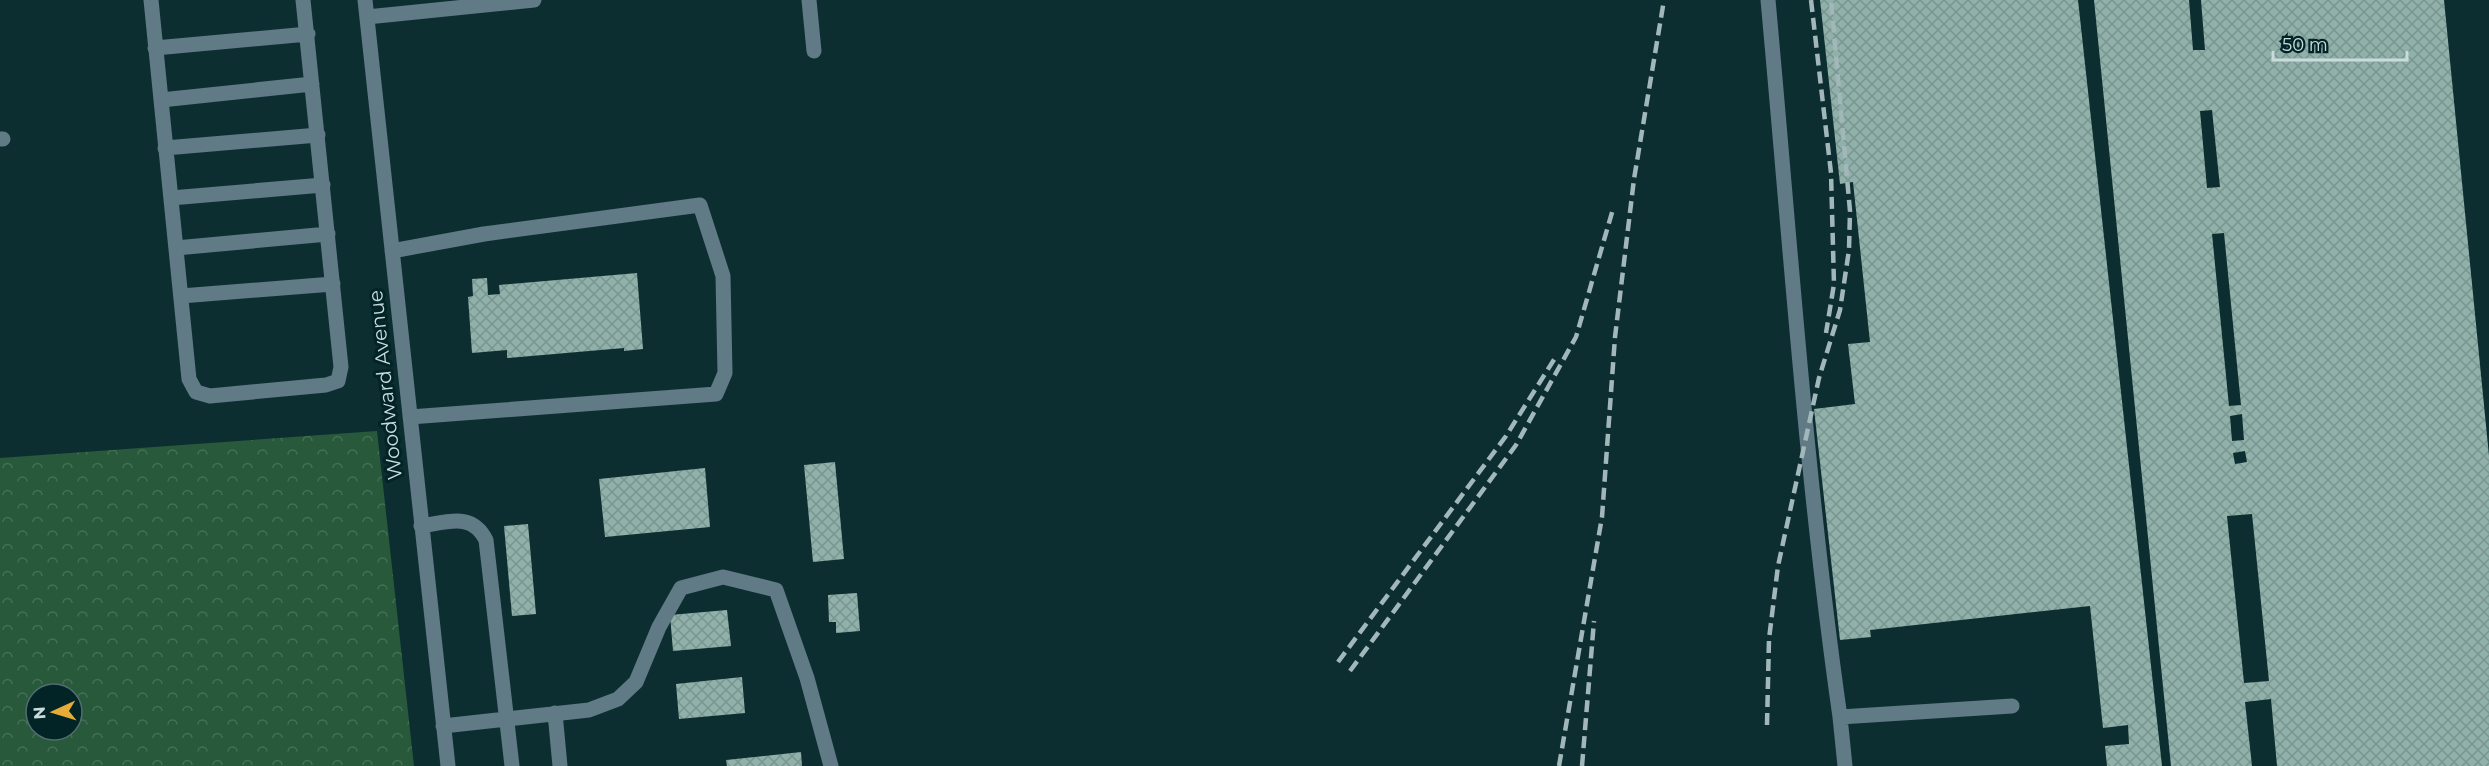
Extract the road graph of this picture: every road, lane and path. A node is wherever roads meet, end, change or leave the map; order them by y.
1 (151, 0) edge
2 (303, 0) edge
3 (365, 0) edge
4 (534, 0) edge
5 (809, 0) edge
6 (1768, 0) edge
7 (367, 17) junction
8 (308, 34) junction
9 (155, 48) junction
10 (814, 51) dead end
11 (312, 84) junction
12 (160, 100) junction
13 (318, 135) junction
14 (165, 148) junction
15 (323, 185) junction
16 (171, 198) junction
17 (328, 234) junction
18 (176, 248) junction
19 (392, 251) junction
20 (333, 284) junction
21 (180, 296) junction
22 (410, 417) junction
23 (422, 526) junction
24 (2012, 706) dead end
25 (555, 713) junction
26 (1840, 717) junction
27 (507, 719) junction
28 (443, 726) junction
29 (448, 766) edge
30 (512, 766) edge
31 (560, 766) edge
32 (831, 766) edge
33 (1845, 766) edge

1 - 9 street
2 - 8 street
3 - 7 street, Woodward Avenue
4 - 7 street
5 - 10 street
6 - 26 street
7 - 19 street, Woodward Avenue
8 - 9 street
8 - 11 street
9 - 12 street
11 - 12 street
11 - 13 street
12 - 14 street
13 - 14 street
13 - 15 street
14 - 16 street
15 - 16 street
15 - 17 street
16 - 18 street
17 - 18 street
17 - 20 street
18 - 21 street
19 - 22 street, Woodward Avenue
19 - 22 street
20 - 21 street
20 - 21 street
22 - 23 street, Woodward Avenue
23 - 27 street
23 - 28 street, Woodward Avenue
24 - 26 street
25 - 27 street
25 - 31 street
25 - 32 street
26 - 33 street
27 - 28 street
27 - 30 street
28 - 29 street, Woodward Avenue

